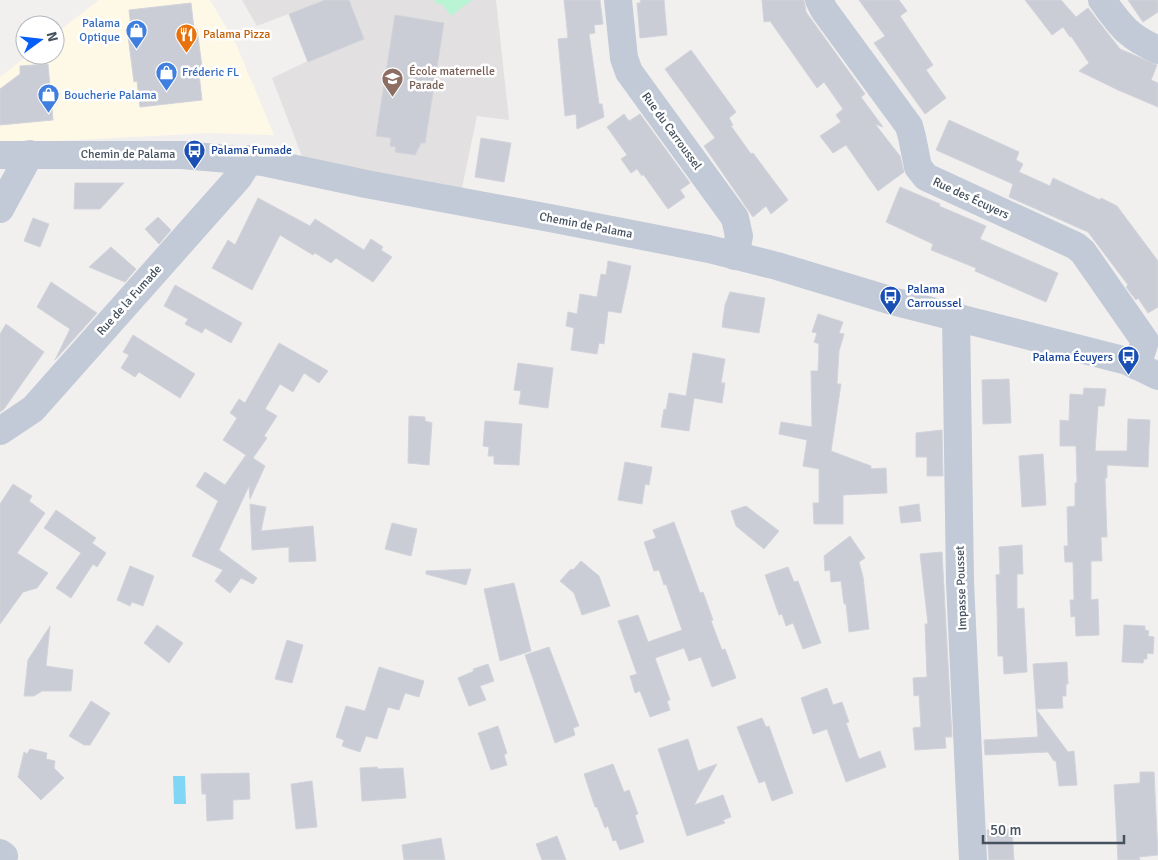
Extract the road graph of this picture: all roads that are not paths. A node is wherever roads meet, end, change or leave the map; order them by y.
1 (618, 0) edge
2 (819, 0) edge
3 (1102, 0) edge
4 (1158, 50) edge
5 (30, 154) junction
6 (0, 155) edge
7 (250, 160) junction
8 (0, 209) edge
9 (735, 256) junction
10 (956, 316) junction
11 (1149, 354) edge
12 (0, 431) edge
13 (973, 860) edge

1 - 9 street, Rue du Carroussel
2 - 11 street, Rue des Écuyers
3 - 4 street
5 - 6 street, Chemin de Palama
5 - 7 street, Chemin de Palama
5 - 8 street
7 - 9 street, Chemin de Palama
7 - 12 street, Rue de la Fumade
9 - 10 street, Chemin de Palama
10 - 11 street, Chemin de Palama
10 - 13 street, Impasse Pousset

